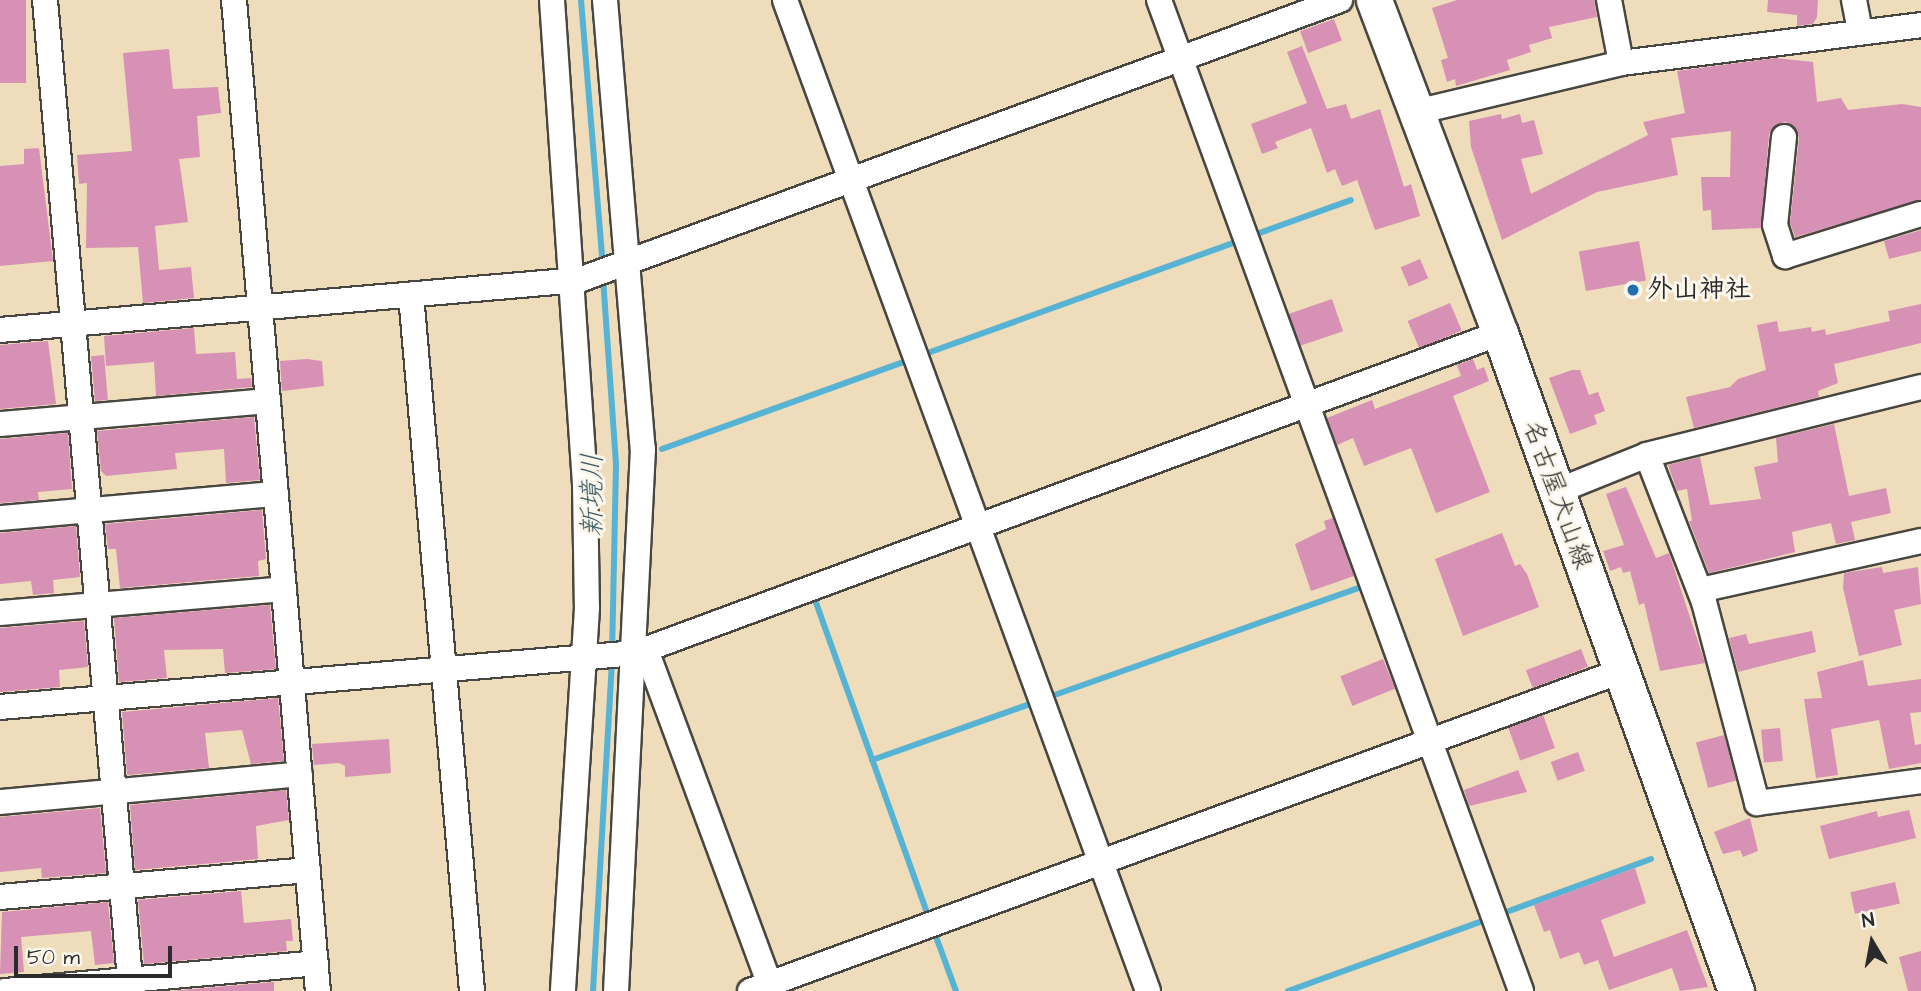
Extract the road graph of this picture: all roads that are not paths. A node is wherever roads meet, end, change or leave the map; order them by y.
1 (45, 0) edge
2 (234, 0) edge
3 (552, 0) edge
4 (605, 0) edge
5 (785, 0) edge
6 (1159, 0) edge
7 (1340, 0) edge
8 (1374, 0) edge
9 (1609, 0) edge
10 (1854, 0) edge
11 (1921, 25) edge
12 (1860, 32) junction
13 (1181, 61) junction
14 (1621, 63) junction
15 (1416, 112) junction
16 (1784, 137) dead end
17 (850, 182) junction
18 (1921, 214) edge
19 (624, 266) junction
20 (575, 280) junction
21 (411, 295) junction
22 (260, 308) junction
23 (75, 323) junction
24 (0, 330) edge
25 (1500, 333) junction
26 (1921, 387) edge
27 (268, 401) junction
28 (1307, 405) junction
29 (83, 416) junction
30 (0, 424) edge
31 (1647, 455) junction
32 (1555, 492) junction
33 (276, 494) junction
34 (91, 510) junction
35 (0, 518) edge
36 (978, 528) junction
37 (1921, 541) edge
38 (284, 589) junction
39 (1700, 590) junction
40 (99, 605) junction
41 (0, 613) edge
42 (637, 652) junction
43 (586, 658) junction
44 (445, 670) junction
45 (1621, 671) junction
46 (292, 684) junction
47 (107, 699) junction
48 (0, 707) edge
49 (1433, 742) junction
50 (299, 774) junction
51 (1920, 783) edge
52 (114, 791) junction
53 (0, 802) edge
54 (1102, 864) junction
55 (308, 870) junction
56 (122, 886) junction
57 (0, 897) edge
58 (316, 963) junction
59 (131, 985) edge
60 (764, 989) edge
61 (5, 991) edge
62 (318, 991) edge
63 (472, 991) edge
64 (563, 991) edge
65 (616, 991) edge
66 (1147, 991) edge
67 (1521, 991) edge
68 (1736, 991) edge

1 - 23 street
2 - 22 street
3 - 20 street
4 - 19 street
5 - 17 street
6 - 13 street
7 - 13 street
8 - 15 main road, 名古屋犬山線
9 - 14 street
10 - 12 street
11 - 12 street
12 - 14 street
13 - 17 street
13 - 28 street
14 - 15 street
15 - 25 main road, 名古屋犬山線
16 - 18 street
17 - 19 street
17 - 36 street
19 - 20 street
19 - 42 street
20 - 21 street
20 - 43 street
21 - 22 street
21 - 44 street
22 - 23 street
22 - 27 street
23 - 24 street
23 - 29 street
25 - 28 street
25 - 32 main road, 名古屋犬山線
26 - 31 street
27 - 29 street
27 - 33 street
28 - 36 street
28 - 49 street
29 - 30 street
29 - 34 street
31 - 32 street
31 - 39 street
32 - 45 main road, 名古屋犬山線
33 - 34 street
33 - 38 street
34 - 35 street
34 - 40 street
36 - 42 street
36 - 54 street
37 - 39 street
38 - 40 street
38 - 46 street
39 - 51 street
40 - 41 street
40 - 47 street
42 - 43 street
42 - 60 street
42 - 65 street
43 - 44 street
43 - 64 street
44 - 46 street
44 - 63 street
45 - 49 street
45 - 68 main road, 名古屋犬山線
46 - 47 street
46 - 50 street
47 - 48 street
47 - 52 street
49 - 54 street
49 - 67 street
50 - 52 street
50 - 55 street
52 - 53 street
52 - 56 street
54 - 60 street
54 - 66 street
55 - 56 street
55 - 58 street
56 - 57 street
56 - 59 street
58 - 59 street
58 - 62 street
59 - 61 street

